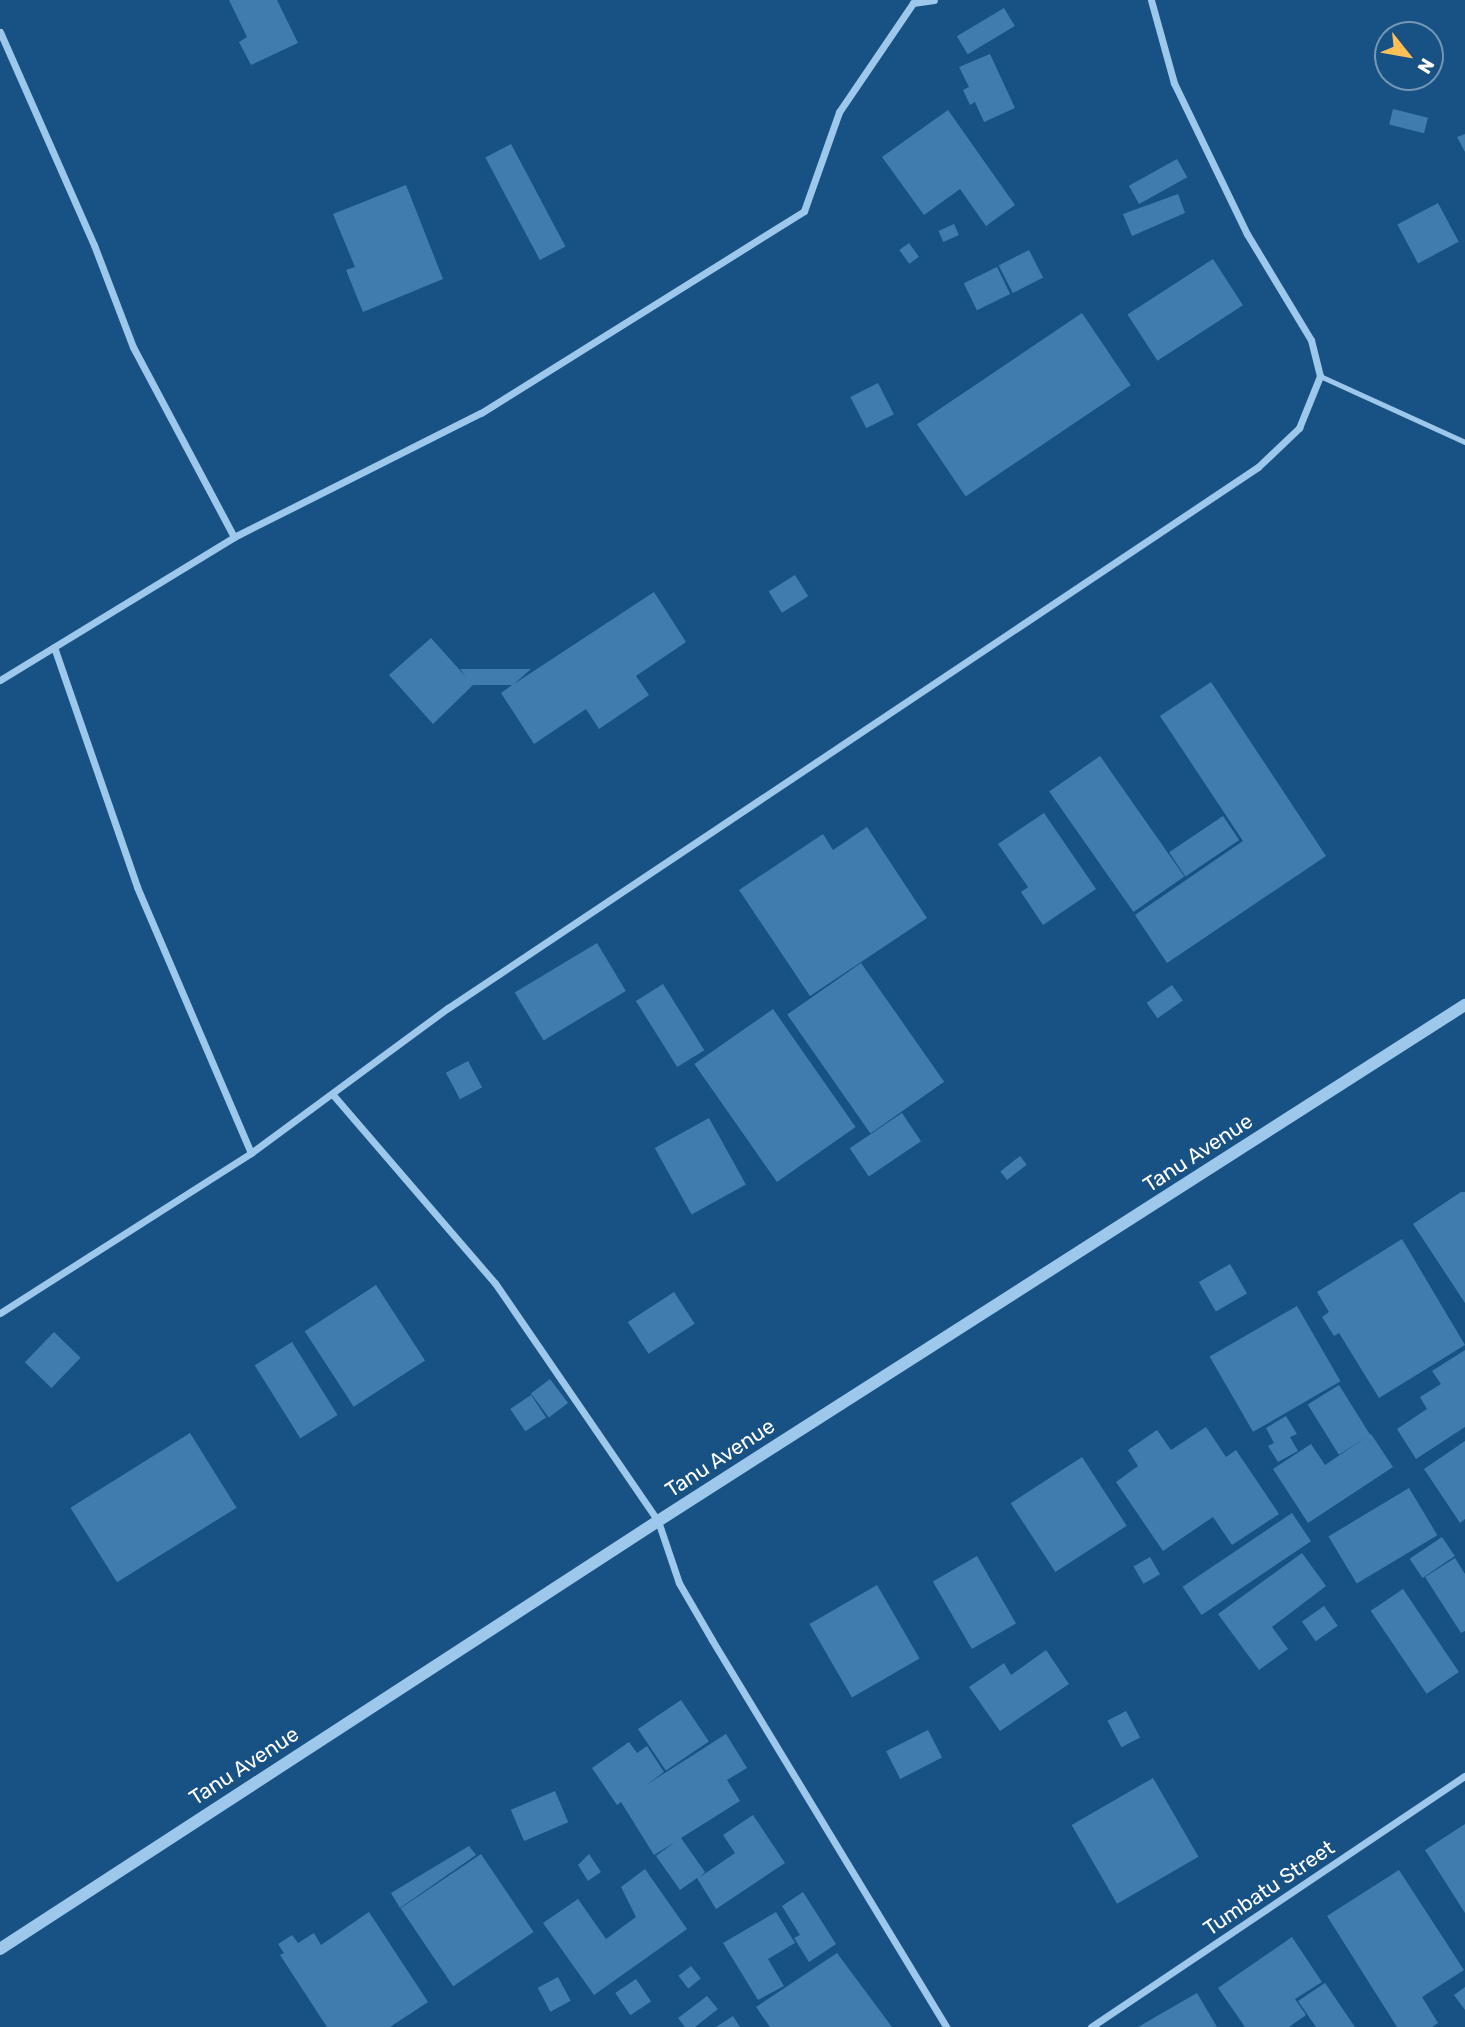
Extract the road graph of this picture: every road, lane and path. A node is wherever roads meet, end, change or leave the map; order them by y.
1 (934, 0) edge
2 (1152, 0) edge
3 (0, 32) edge
4 (1320, 376) junction
5 (1465, 442) edge
6 (234, 537) junction
7 (54, 647) junction
8 (0, 680) edge
9 (1465, 1005) edge
10 (334, 1096) junction
11 (251, 1153) junction
12 (0, 1313) edge
13 (658, 1521) junction
14 (1465, 1776) edge
15 (0, 1949) edge
16 (946, 2027) edge
17 (1091, 2027) edge

1 - 6 street
2 - 4 street
3 - 6 street
4 - 5 lane
4 - 10 street
6 - 7 street
7 - 8 street
7 - 11 street
9 - 13 street, Tanu Avenue
10 - 11 street
10 - 13 street
11 - 12 street
13 - 15 street, Tanu Avenue
13 - 16 street
14 - 17 street, Tumbatu Street

